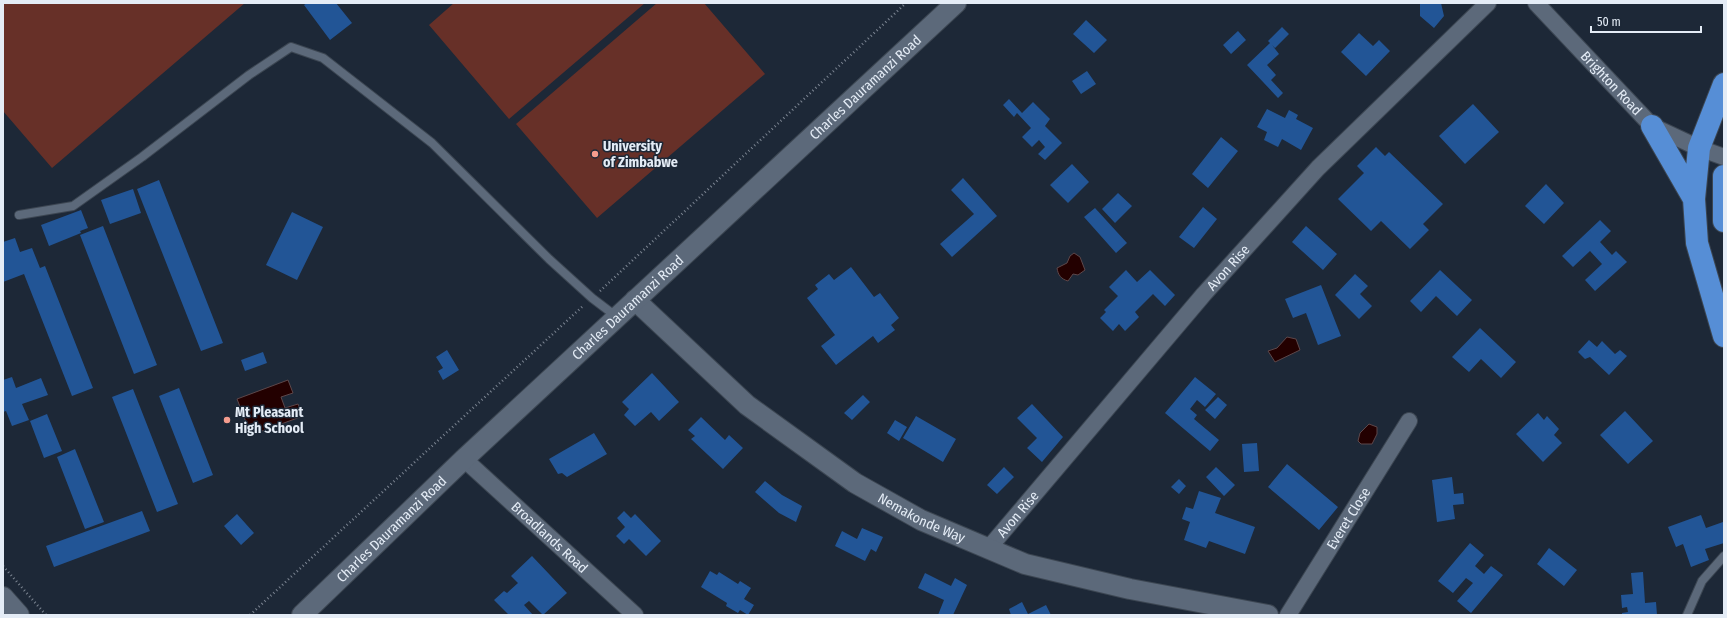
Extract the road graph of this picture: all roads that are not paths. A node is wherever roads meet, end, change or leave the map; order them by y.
1 (956, 3) edge
2 (1488, 3) edge
3 (1536, 3) edge
4 (1724, 84) edge
5 (1652, 126) junction
6 (1699, 148) junction
7 (1724, 157) edge
8 (1724, 176) edge
9 (1694, 199) junction
10 (19, 215) dead end
11 (1724, 221) edge
12 (635, 300) junction
13 (617, 317) junction
14 (1724, 336) edge
15 (1409, 421) dead end
16 (464, 459) junction
17 (988, 549) junction
18 (1724, 556) edge
19 (3, 597) edge
20 (19, 615) edge
21 (302, 615) edge
22 (635, 615) edge
23 (1268, 615) edge
24 (1288, 615) edge
25 (1687, 615) edge

1 - 12 street, Charles Dauramanzi Road
2 - 17 street, Avon Rise
3 - 5 street, Brighton Road
4 - 6 highway
5 - 6 street, Brighton Road
5 - 9 highway
6 - 7 street, Brighton Road
6 - 9 highway
8 - 11 highway
9 - 14 highway
10 - 13 lane
12 - 13 street, Charles Dauramanzi Road
12 - 17 street, Nemakonde Way
13 - 16 street, Charles Dauramanzi Road
15 - 24 street, Everet Close
16 - 21 street, Charles Dauramanzi Road
16 - 22 street, Broadlands Road
17 - 23 street, Nemakonde Way
18 - 25 lane
19 - 20 street

